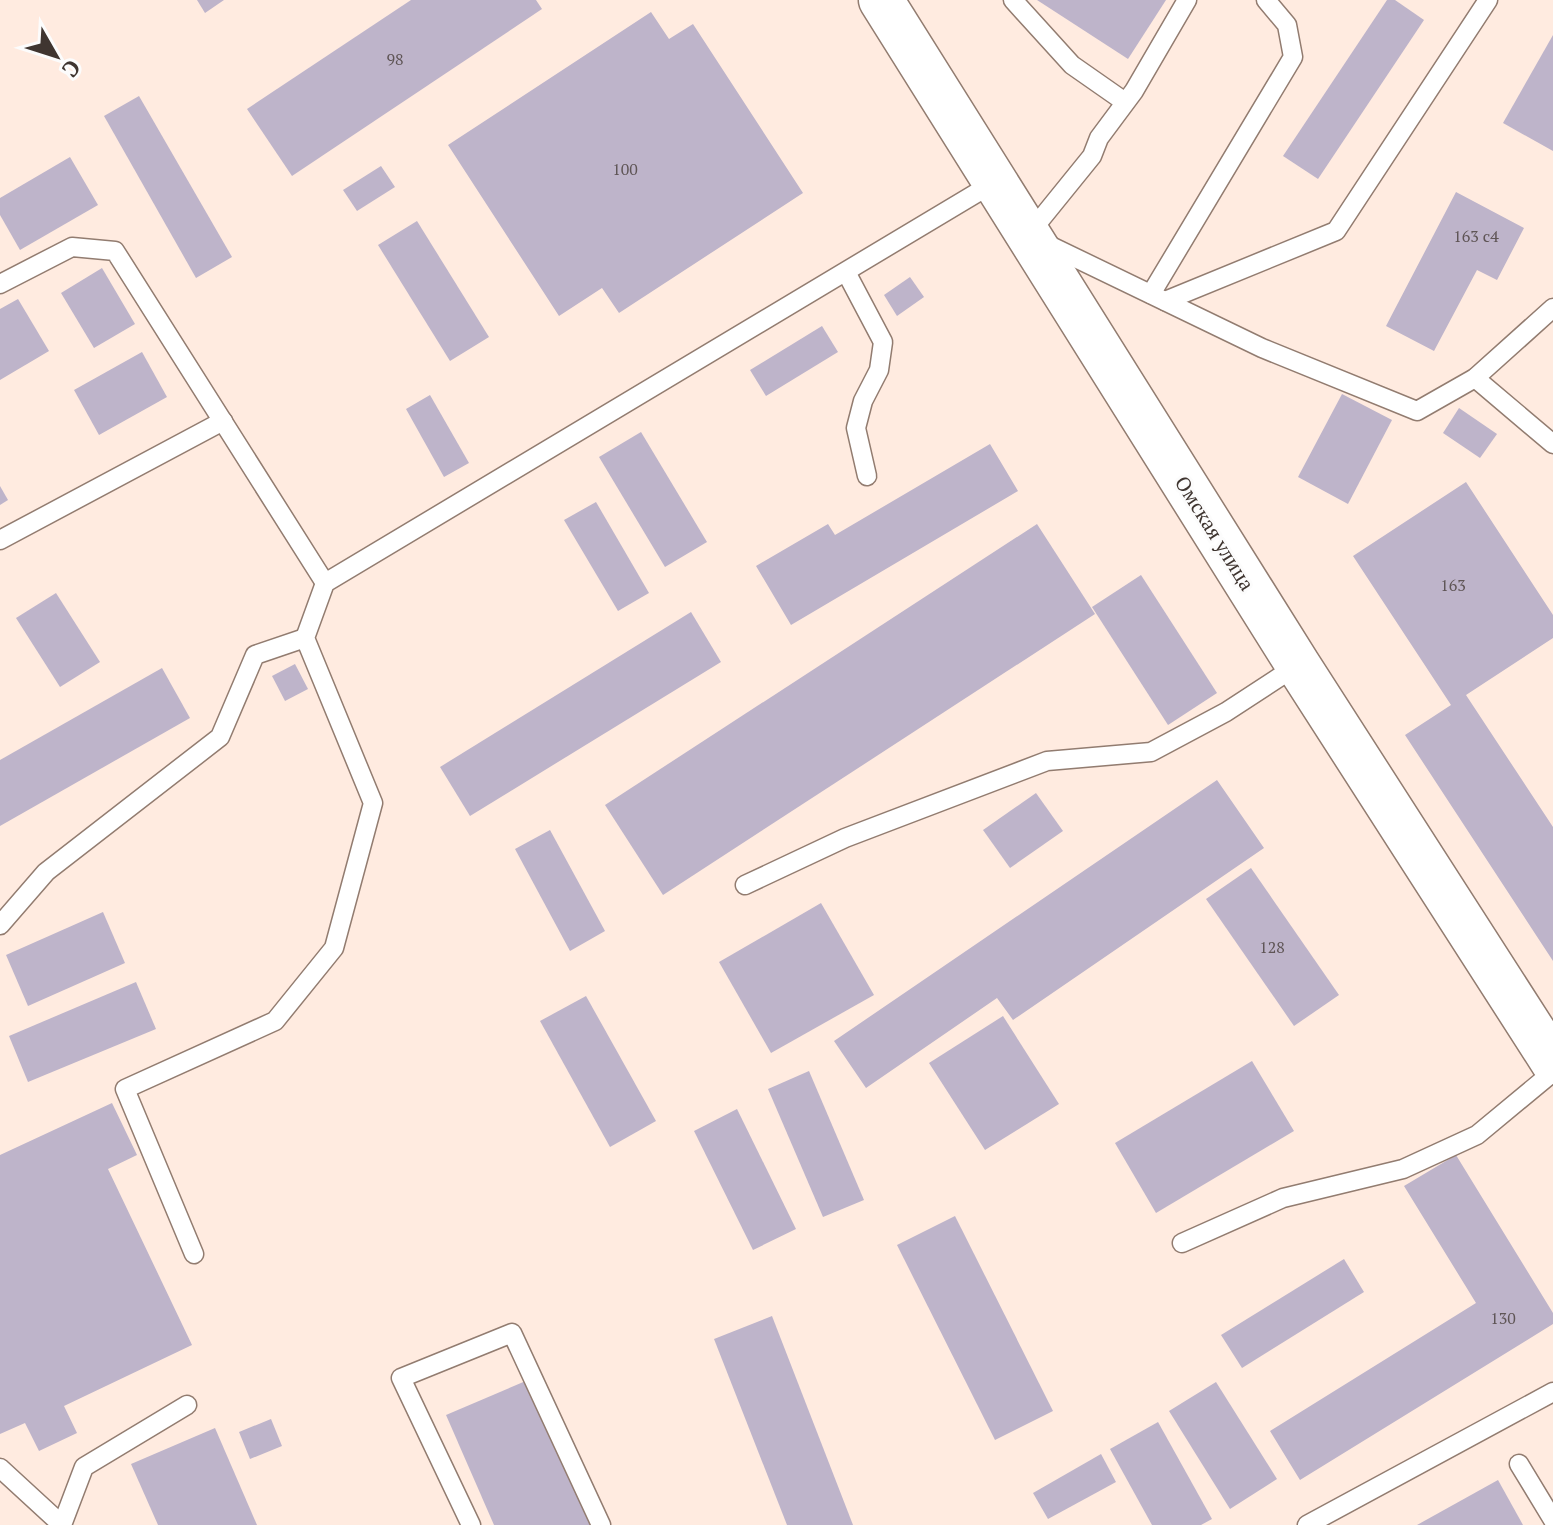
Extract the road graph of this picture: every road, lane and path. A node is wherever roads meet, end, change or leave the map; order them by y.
1 (881, 0) edge
2 (1013, 0) edge
3 (1187, 0) edge
4 (1266, 0) edge
5 (1488, 0) edge
6 (1125, 102) junction
7 (995, 182) junction
8 (1028, 235) junction
9 (846, 272) junction
10 (0, 284) edge
11 (1158, 298) junction
12 (1553, 308) edge
13 (1475, 378) junction
14 (223, 421) junction
15 (1553, 444) edge
16 (867, 476) dead end
17 (0, 540) edge
18 (325, 583) junction
19 (305, 638) junction
20 (1298, 665) junction
21 (745, 885) dead end
22 (0, 925) edge
23 (1553, 1062) edge
24 (1553, 1072) edge
25 (1182, 1243) dead end
26 (194, 1254) dead end
27 (1553, 1392) edge
28 (187, 1405) dead end
29 (1519, 1464) dead end
30 (0, 1468) edge
31 (1553, 1520) edge
32 (62, 1525) edge
33 (471, 1525) edge
34 (601, 1525) edge
35 (1307, 1525) edge

1 - 7 main road, Омская улица
2 - 6 lane
3 - 6 lane
4 - 11 lane
5 - 11 lane
6 - 8 lane
7 - 8 main road, Омская улица
7 - 9 lane
8 - 11 lane
8 - 20 main road, Омская улица
9 - 16 lane
9 - 18 lane
10 - 14 lane
11 - 13 lane
12 - 13 lane
13 - 15 lane
14 - 17 lane
14 - 18 lane
18 - 19 lane
19 - 22 lane
19 - 26 lane
20 - 21 lane
20 - 23 main road, Омская улица
24 - 25 lane
27 - 35 lane
28 - 32 lane
29 - 31 lane
30 - 32 lane
33 - 34 lane

